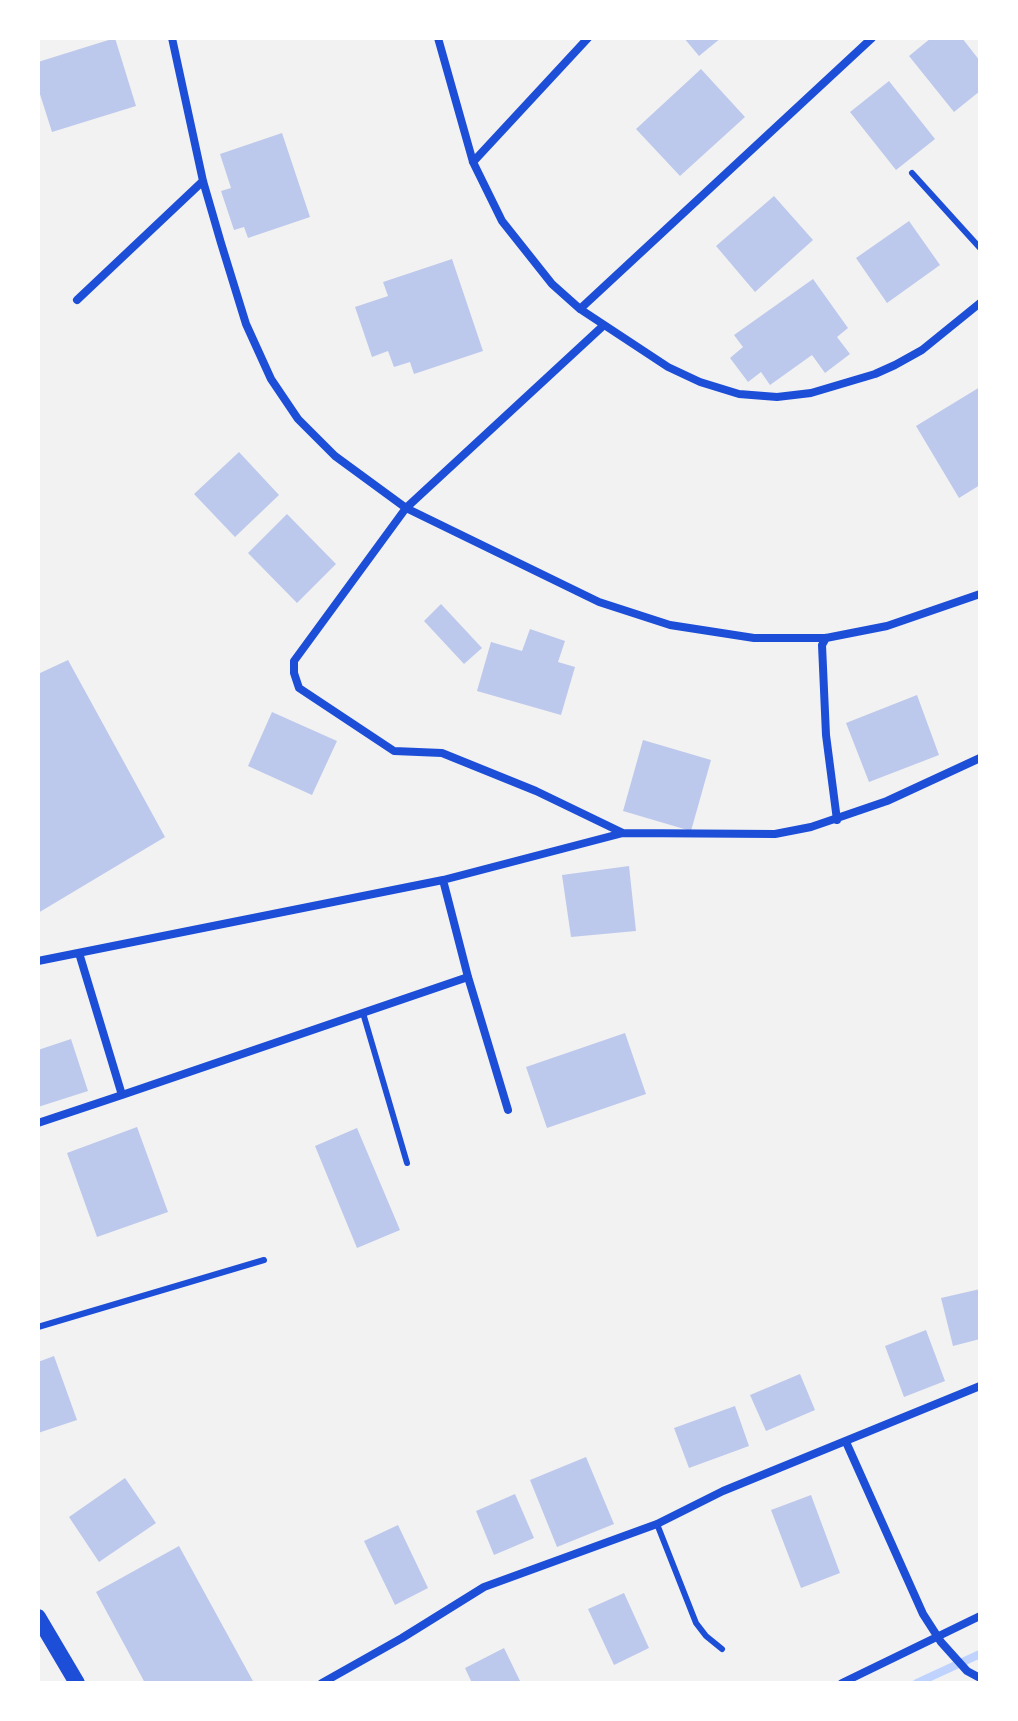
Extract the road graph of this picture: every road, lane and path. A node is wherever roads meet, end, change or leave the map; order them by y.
1 (172, 38) edge
2 (438, 38) edge
3 (588, 38) edge
4 (872, 38) edge
5 (473, 162) junction
6 (912, 173) dead end
7 (203, 181) junction
8 (980, 248) edge
9 (77, 300) dead end
10 (980, 303) edge
11 (580, 309) junction
12 (604, 325) junction
13 (406, 508) junction
14 (980, 594) edge
15 (826, 638) junction
16 (980, 758) edge
17 (837, 820) junction
18 (623, 833) junction
19 (443, 880) junction
20 (79, 953) junction
21 (38, 961) edge
22 (468, 977) junction
23 (363, 1013) junction
24 (122, 1095) junction
25 (508, 1110) dead end
26 (38, 1123) edge
27 (407, 1163) dead end
28 (264, 1260) dead end
29 (38, 1327) edge
30 (980, 1386) edge
31 (846, 1442) junction
32 (657, 1524) junction
33 (980, 1616) edge
34 (38, 1617) edge
35 (939, 1639) junction
36 (722, 1649) dead end
37 (980, 1678) edge
38 (77, 1683) edge
39 (322, 1683) edge
40 (842, 1683) edge

1 - 7 street
2 - 5 street
3 - 5 street
4 - 11 street
5 - 11 street
6 - 8 lane
7 - 9 street
7 - 13 street
10 - 12 street
11 - 12 street
12 - 13 street
13 - 15 street
13 - 18 street
14 - 15 street
15 - 17 street
16 - 17 street
17 - 18 street
18 - 19 street
19 - 20 street
19 - 22 street
20 - 21 street
20 - 24 street
22 - 23 street
22 - 25 street
23 - 24 street
23 - 27 lane
24 - 26 street
28 - 29 lane
30 - 31 street
31 - 32 street
31 - 35 street
32 - 36 lane
32 - 39 street
33 - 35 street
34 - 38 main road
35 - 37 street
35 - 40 street

